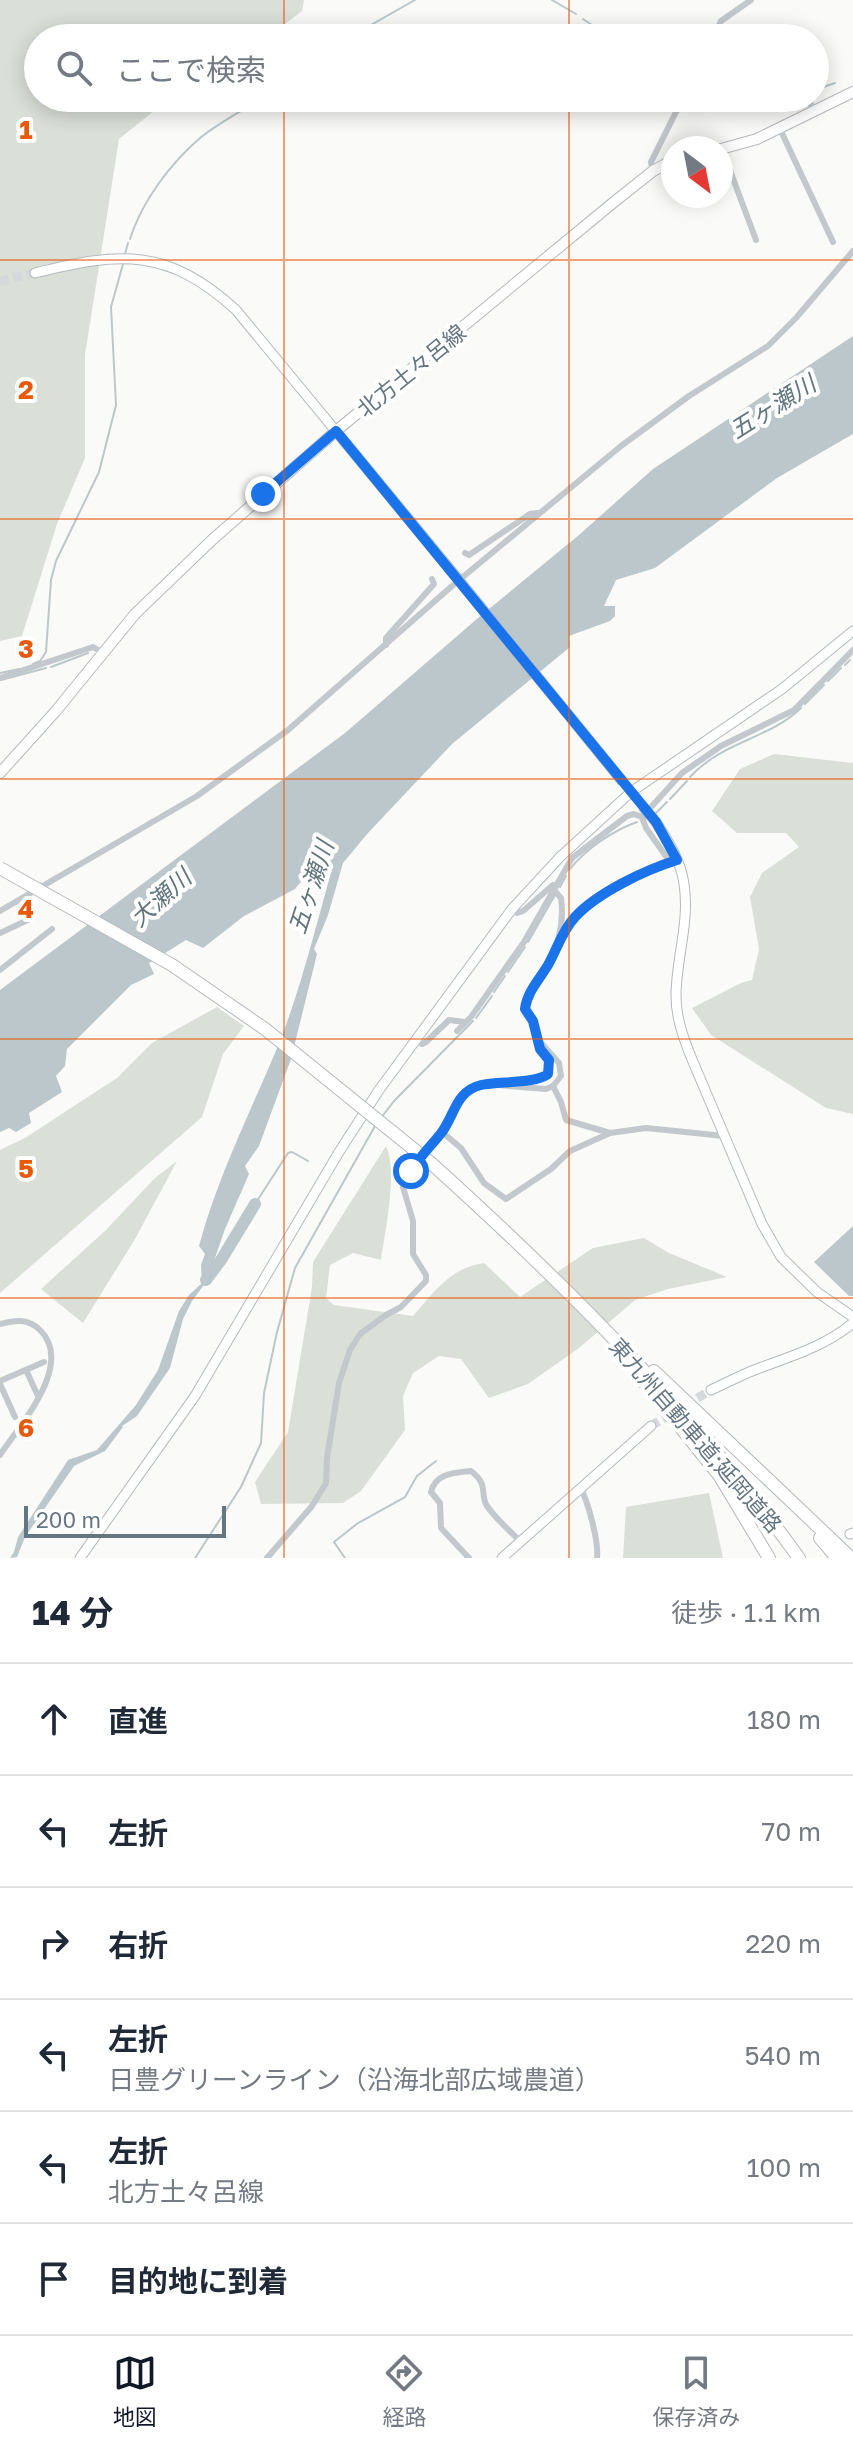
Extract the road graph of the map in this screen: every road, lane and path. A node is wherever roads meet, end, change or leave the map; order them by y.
1 (751, 0) edge
2 (720, 24) edge
3 (853, 92) edge
4 (829, 105) edge
5 (676, 112) edge
6 (816, 112) edge
7 (780, 129) junction
8 (733, 146) edge
9 (661, 167) edge
10 (653, 171) junction
11 (733, 178) edge
12 (756, 240) dead end
13 (833, 242) dead end
14 (853, 251) edge
15 (35, 273) tunnel mouth
16 (336, 431) junction
17 (541, 512) junction
18 (465, 553) dead end
19 (432, 579) dead end
20 (853, 631) edge
21 (386, 645) junction
22 (853, 650) edge
23 (102, 652) junction
24 (0, 678) edge
25 (0, 773) edge
26 (631, 792) junction
27 (643, 812) junction
28 (674, 861) junction
29 (0, 868) edge
30 (555, 886) junction
31 (512, 909) junction
32 (0, 911) edge
33 (32, 918) dead end
34 (52, 929) dead end
35 (0, 933) edge
36 (561, 936) junction
37 (0, 970) edge
38 (465, 1022) junction
39 (457, 1031) dead end
40 (535, 1036) junction
41 (415, 1041) junction
42 (493, 1085) junction
43 (553, 1086) junction
44 (442, 1132) junction
45 (610, 1133) junction
46 (724, 1136) junction
47 (549, 1273) junction
48 (590, 1315) junction
49 (853, 1317) edge
50 (853, 1323) edge
51 (0, 1324) edge
52 (618, 1349) junction
53 (44, 1362) dead end
54 (26, 1370) junction
55 (0, 1380) edge
56 (711, 1390) tunnel mouth
57 (38, 1396) junction
58 (15, 1417) dead end
59 (651, 1426) tunnel mouth
60 (0, 1455) edge
61 (580, 1487) junction
62 (775, 1488) junction
63 (520, 1541) junction
64 (80, 1558) edge
65 (267, 1558) edge
66 (469, 1558) edge
67 (502, 1558) edge
68 (597, 1558) edge
69 (769, 1558) edge
70 (790, 1558) edge
71 (799, 1558) edge
72 (837, 1558) edge
73 (851, 1558) edge

1 - 2 street
3 - 4 main road
5 - 10 street
6 - 7 main road
7 - 8 main road
7 - 13 street
9 - 10 main road, 北方土々呂線
10 - 16 main road, 北方土々呂線
11 - 12 street
14 - 17 street
15 - 16 street
16 - 23 main road, 北方土々呂線
16 - 26 street, bridge
17 - 18 street
17 - 21 street
19 - 21 street
20 - 26 street
21 - 32 street
22 - 27 street
23 - 24 street
23 - 25 main road, 北方土々呂線
26 - 27 street
26 - 31 street
27 - 28 street, bridge
27 - 28 street
27 - 30 street
28 - 36 street
28 - 46 street
29 - 47 highway, 東九州自動車道;延岡道路, bridge
30 - 31 street
30 - 36 street
30 - 38 street
31 - 41 street
33 - 35 street
34 - 37 street
36 - 40 street
38 - 39 street
38 - 41 street
40 - 42 street
40 - 43 street
41 - 64 street
42 - 43 street
42 - 44 street
43 - 45 street
44 - 45 street
44 - 65 street
45 - 46 street
46 - 49 street
47 - 48 highway, 東九州自動車道;延岡道路
47 - 62 highway
48 - 52 highway, 東九州自動車道;延岡道路
48 - 71 highway, 東九州自動車道;延岡道路
50 - 56 street
51 - 57 street
52 - 69 highway
52 - 70 highway, 東九州自動車道;延岡道路
53 - 54 street
54 - 55 street
54 - 57 street
55 - 58 street
57 - 60 street
59 - 61 street
61 - 63 street
61 - 68 street
62 - 72 highway
62 - 73 highway
63 - 66 street
63 - 67 street

